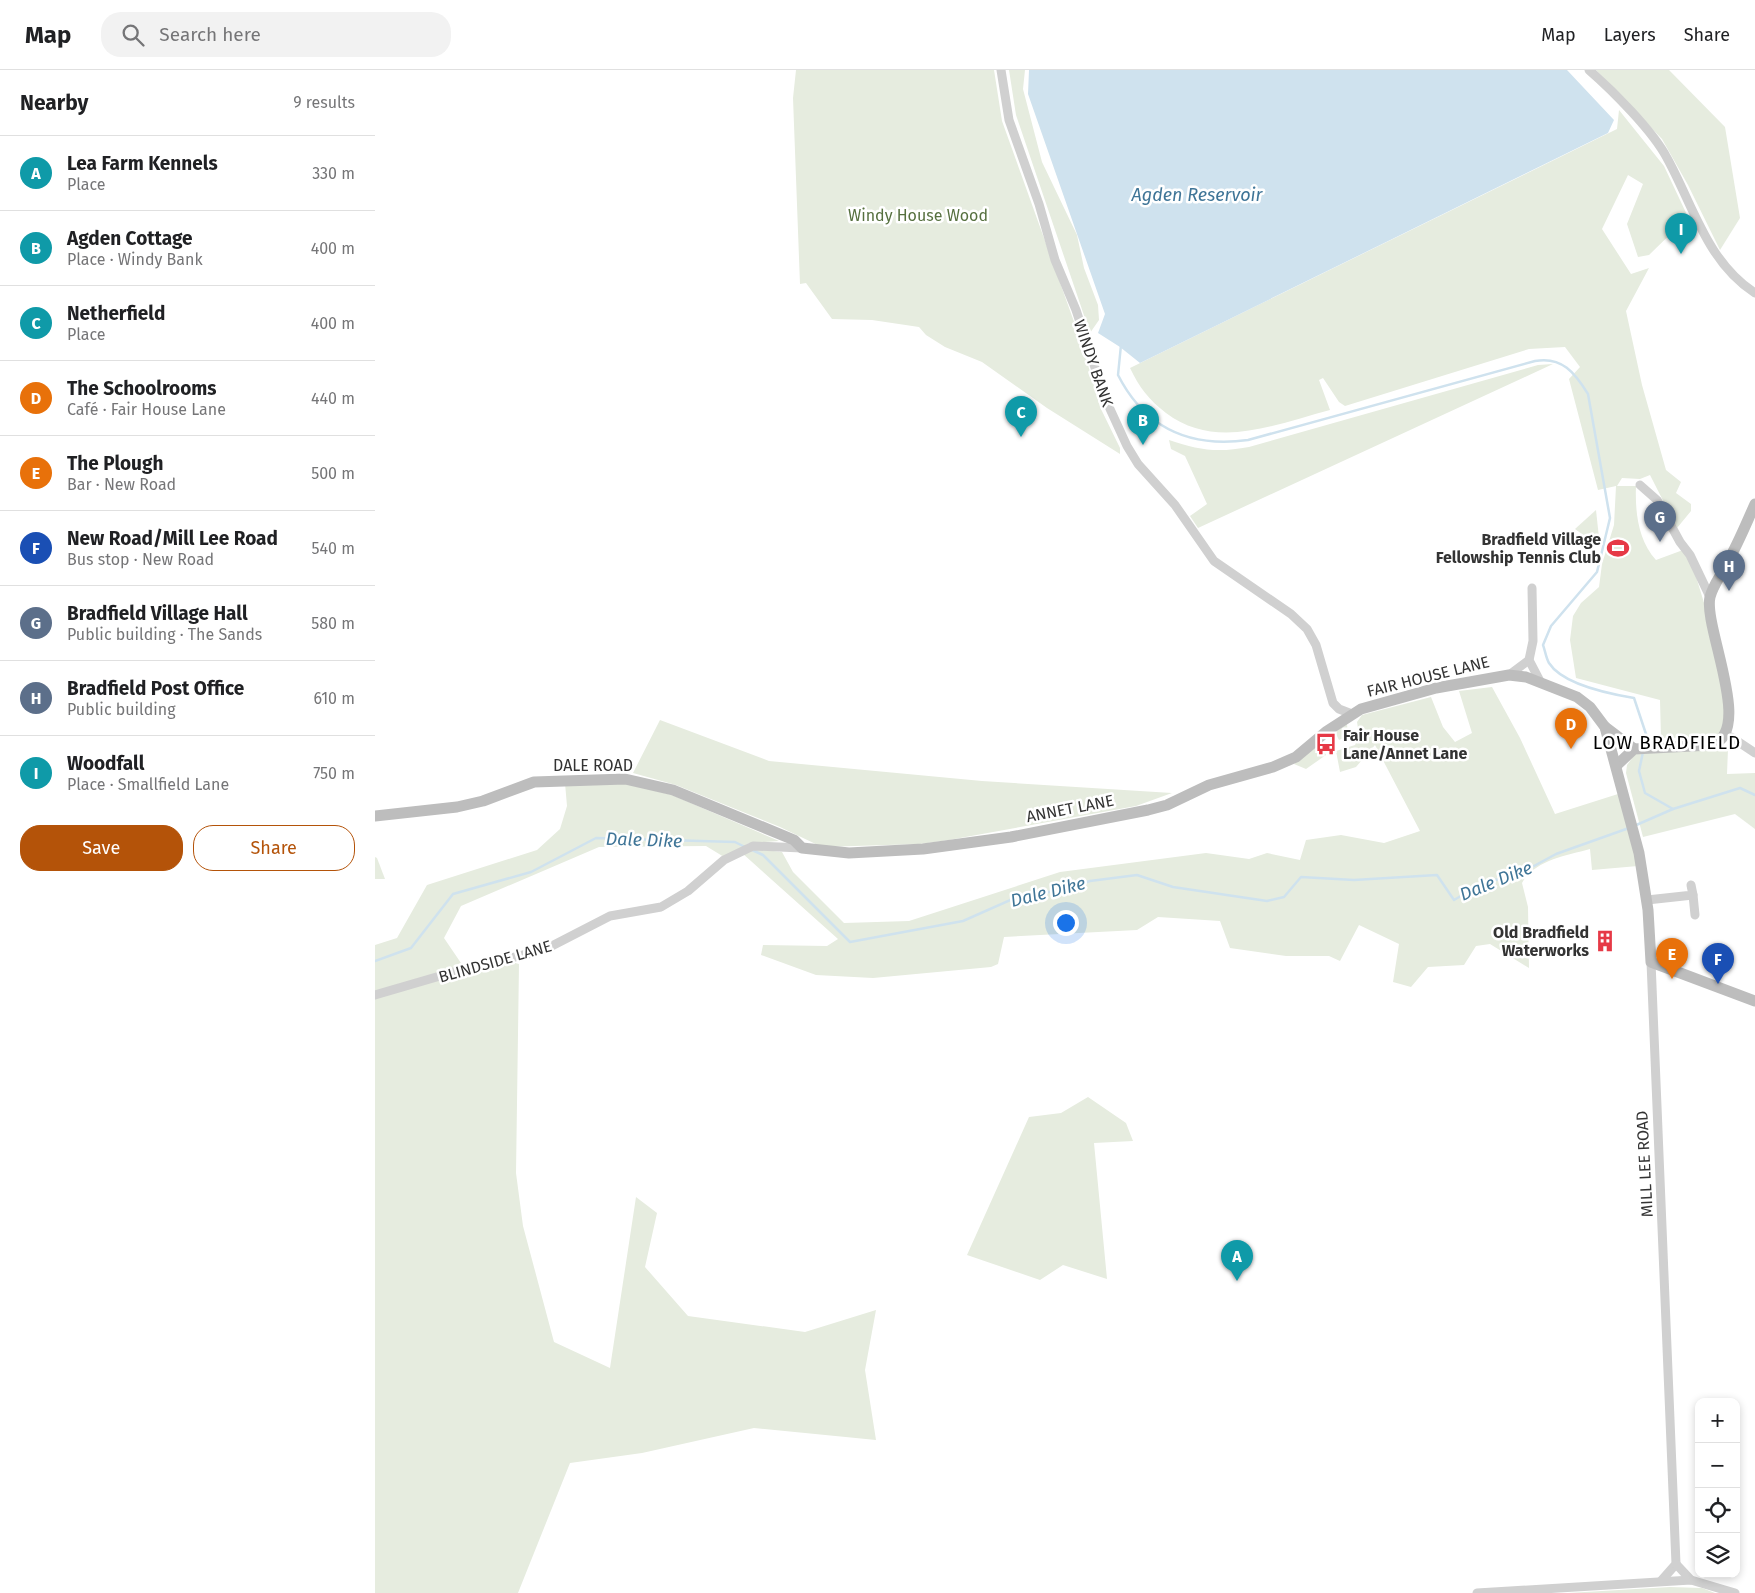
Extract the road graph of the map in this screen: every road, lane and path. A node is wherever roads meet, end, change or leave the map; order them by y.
1 (1001, 70) edge
2 (1589, 70) edge
3 (1755, 294) edge
4 (1640, 485) dead end
5 (1755, 504) edge
6 (1532, 588) dead end
7 (1710, 597) junction
8 (1529, 660) junction
9 (1509, 675) junction
10 (1541, 683) junction
11 (1333, 703) junction
12 (1352, 714) junction
13 (1605, 727) junction
14 (1331, 729) junction
15 (1731, 737) junction
16 (1635, 749) junction
17 (1755, 753) edge
18 (1617, 765) junction
19 (375, 816) edge
20 (802, 848) junction
21 (1691, 885) dead end
22 (1693, 895) junction
23 (1647, 900) junction
24 (1695, 915) dead end
25 (1651, 962) junction
26 (375, 995) edge
27 (1755, 1001) edge
28 (1676, 1564) junction
29 (1691, 1580) junction
30 (1661, 1581) junction
31 (1477, 1593) edge
32 (1735, 1593) edge

1 - 11 street, WINDY BANK
2 - 3 street
4 - 7 street
5 - 7 street
6 - 8 street
7 - 15 street
8 - 9 street
8 - 10 street
9 - 10 street, FAIR HOUSE LANE
9 - 12 street, FAIR HOUSE LANE
10 - 13 street, FAIR HOUSE LANE
11 - 12 street
11 - 14 street, WINDY BANK
12 - 14 street, FAIR HOUSE LANE
13 - 16 street
13 - 18 street, FAIR HOUSE LANE
14 - 20 street, ANNET LANE
15 - 16 street
15 - 17 street
16 - 18 street
18 - 23 street, MILL LEE ROAD
19 - 20 street, DALE ROAD
20 - 26 street, BLINDSIDE LANE
21 - 22 street
22 - 23 street
22 - 24 street
23 - 25 street, MILL LEE ROAD
25 - 27 street
25 - 28 street, MILL LEE ROAD
28 - 29 street
28 - 30 street
29 - 30 street
29 - 32 street
30 - 31 street

